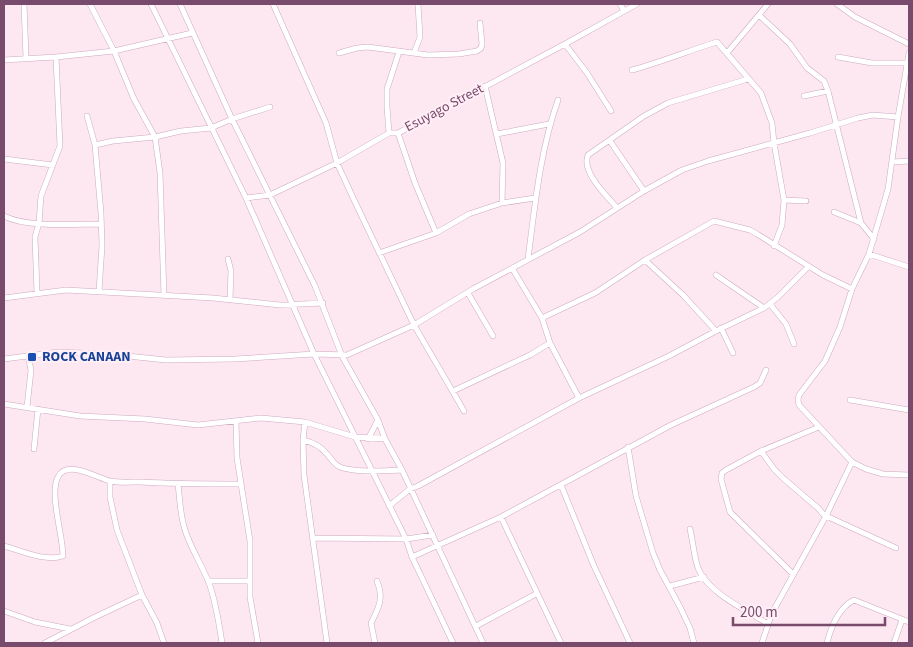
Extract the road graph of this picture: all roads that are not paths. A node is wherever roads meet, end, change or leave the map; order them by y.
1 (24, 4) edge
2 (90, 4) edge
3 (150, 4) edge
4 (180, 4) edge
5 (273, 4) edge
6 (418, 4) edge
7 (620, 4) edge
8 (638, 4) edge
9 (768, 4) edge
10 (837, 4) edge
11 (624, 11) junction
12 (759, 15) junction
13 (480, 23) dead end
14 (192, 33) junction
15 (166, 38) junction
16 (566, 44) junction
17 (909, 44) edge
18 (114, 51) junction
19 (398, 52) junction
20 (339, 53) dead end
21 (414, 53) junction
22 (726, 53) junction
23 (909, 53) edge
24 (53, 57) junction
25 (838, 57) dead end
26 (26, 58) junction
27 (4, 60) edge
28 (907, 63) junction
29 (632, 70) dead end
30 (748, 79) junction
31 (484, 86) junction
32 (828, 91) junction
33 (804, 96) dead end
34 (558, 100) dead end
35 (270, 107) dead end
36 (611, 111) dead end
37 (87, 116) dead end
38 (898, 117) junction
39 (232, 119) junction
40 (549, 124) junction
41 (837, 124) junction
42 (212, 127) junction
43 (389, 133) junction
44 (398, 133) junction
45 (497, 134) junction
46 (155, 137) junction
47 (610, 141) junction
48 (774, 143) junction
49 (95, 146) junction
50 (4, 159) edge
51 (909, 161) edge
52 (893, 162) junction
53 (337, 163) junction
54 (53, 165) junction
55 (644, 191) junction
56 (270, 195) junction
57 (246, 198) junction
58 (535, 198) junction
59 (784, 200) junction
60 (806, 201) dead end
61 (502, 203) junction
62 (617, 208) junction
63 (834, 212) dead end
64 (4, 216) edge
65 (861, 222) junction
66 (39, 223) junction
67 (101, 224) junction
68 (436, 233) junction
69 (874, 239) junction
70 (774, 246) junction
71 (379, 253) junction
72 (869, 254) junction
73 (528, 258) junction
74 (228, 259) dead end
75 (645, 260) junction
76 (808, 267) junction
77 (909, 267) edge
78 (512, 268) junction
79 (716, 275) dead end
80 (852, 289) junction
81 (99, 291) junction
82 (36, 292) junction
83 (468, 293) junction
84 (164, 295) junction
85 (4, 298) edge
86 (230, 300) junction
87 (323, 303) junction
88 (770, 304) junction
89 (292, 305) junction
90 (764, 308) junction
91 (542, 318) junction
92 (414, 325) junction
93 (722, 328) junction
94 (716, 330) junction
95 (493, 336) dead end
96 (550, 343) junction
97 (794, 344) dead end
98 (733, 353) dead end
99 (314, 354) junction
100 (28, 356) junction
101 (342, 356) junction
102 (4, 359) edge
103 (766, 370) dead end
104 (453, 391) junction
105 (579, 398) junction
106 (850, 400) dead end
107 (4, 404) edge
108 (27, 407) junction
109 (38, 409) junction
110 (909, 410) edge
111 (464, 411) dead end
112 (378, 420) junction
113 (236, 421) junction
114 (305, 422) junction
115 (819, 427) junction
116 (355, 437) junction
117 (368, 439) junction
118 (385, 439) junction
119 (303, 440) junction
120 (628, 447) junction
121 (34, 449) dead end
122 (761, 451) junction
123 (852, 462) junction
124 (402, 470) junction
125 (371, 471) junction
126 (909, 475) edge
127 (110, 481) junction
128 (178, 484) junction
129 (241, 484) junction
130 (561, 485) junction
131 (410, 488) junction
132 (389, 506) junction
133 (826, 516) junction
134 (501, 517) junction
135 (690, 529) dead end
136 (433, 535) junction
137 (314, 538) junction
138 (406, 539) junction
139 (438, 545) junction
140 (4, 546) edge
141 (896, 548) dead end
142 (412, 557) junction
143 (793, 574) junction
144 (704, 577) junction
145 (208, 581) junction
146 (249, 581) junction
147 (377, 581) dead end
148 (670, 586) junction
149 (536, 594) junction
150 (142, 595) junction
151 (4, 611) edge
152 (902, 620) junction
153 (909, 622) edge
154 (768, 624) junction
155 (476, 626) junction
156 (71, 629) junction
157 (45, 643) edge
158 (164, 643) edge
159 (222, 643) edge
160 (258, 643) edge
161 (327, 643) edge
162 (375, 643) edge
163 (453, 643) edge
164 (483, 643) edge
165 (561, 643) edge
166 (630, 643) edge
167 (694, 643) edge
168 (762, 643) edge
169 (827, 643) edge
170 (894, 643) edge

1 - 26 street
2 - 18 street
3 - 15 street
4 - 14 street
5 - 53 street
6 - 21 street
7 - 11 street
8 - 11 street, Esuyago Street
9 - 12 street
10 - 17 street
11 - 16 street, Esuyago Street
12 - 22 street
12 - 32 street
13 - 21 street
14 - 15 street
14 - 39 street
15 - 18 street
15 - 42 street
16 - 31 street, Esuyago Street
16 - 36 street
18 - 24 street
18 - 46 street
19 - 20 street
19 - 21 street
19 - 43 street
22 - 29 street
22 - 30 street
23 - 28 street
24 - 26 street
24 - 54 street
25 - 28 street
26 - 27 street
28 - 38 street
30 - 47 street
30 - 48 street
31 - 44 street, Esuyago Street
31 - 45 street
32 - 33 street
32 - 41 street
34 - 40 street
35 - 39 street
37 - 49 street
38 - 41 street
38 - 52 street
39 - 42 street
39 - 56 street
40 - 45 street
40 - 58 street
41 - 48 street
41 - 65 street
42 - 46 street
42 - 57 street
43 - 44 street, Esuyago Street
43 - 53 street, Esuyago Street
44 - 68 street
45 - 61 street
46 - 49 street
46 - 84 street
47 - 55 street
47 - 62 street
48 - 55 street
48 - 59 street
49 - 67 street
50 - 54 street
51 - 52 street
52 - 69 street
53 - 56 street, Esuyago Street
53 - 71 street
54 - 66 street
55 - 62 street
56 - 57 street, Esuyago Street
56 - 87 street
57 - 89 street
58 - 61 street
58 - 73 street
59 - 60 street
59 - 70 street
61 - 68 street
62 - 73 street
63 - 65 street
64 - 66 street
65 - 69 street
66 - 67 street
66 - 82 street
67 - 81 street
68 - 71 street
69 - 72 street
70 - 75 street
70 - 76 street
71 - 92 street
72 - 77 street
72 - 80 street
73 - 78 street
74 - 86 street
75 - 91 street
75 - 94 street
76 - 80 street
76 - 88 street
78 - 83 street
78 - 91 street
79 - 90 street
80 - 115 street
81 - 82 street
81 - 84 street
82 - 85 street
83 - 92 street
83 - 95 street
84 - 86 street
86 - 89 street
87 - 89 street
87 - 101 street
88 - 90 street
88 - 97 street
89 - 99 street
90 - 93 street
91 - 96 street
92 - 101 street
92 - 104 street
93 - 94 street
93 - 98 street
94 - 105 street
96 - 104 street
96 - 105 street
99 - 100 street
99 - 101 street
99 - 116 street
100 - 102 street
100 - 108 street
101 - 112 street
103 - 120 street
104 - 111 street
105 - 131 street
106 - 110 street
107 - 108 street
108 - 109 street
109 - 113 street
109 - 121 street
112 - 117 street
112 - 118 street
113 - 114 street
113 - 129 street
114 - 116 street
114 - 119 street
115 - 122 street
115 - 123 street
116 - 117 street
116 - 125 street
117 - 118 street
118 - 124 street
119 - 125 street
119 - 137 street
120 - 130 street
120 - 148 street
122 - 133 street
122 - 143 street
123 - 126 street
123 - 133 street
124 - 125 street
124 - 131 street
125 - 132 street
127 - 128 street
127 - 140 street
127 - 150 street
128 - 129 street
128 - 145 street
129 - 146 street
130 - 134 street
130 - 166 street
131 - 132 street
131 - 136 street
132 - 138 street
133 - 141 street
133 - 143 street
134 - 139 street
134 - 149 street
135 - 144 street
136 - 138 street
136 - 139 street
137 - 138 street
137 - 161 street
138 - 142 street
139 - 142 street
139 - 155 street
142 - 163 street
143 - 154 street
144 - 148 street
144 - 154 street
145 - 146 street
145 - 159 street
146 - 160 street
147 - 162 street
148 - 167 street
149 - 155 street
149 - 165 street
150 - 156 street
150 - 158 street
151 - 156 street
152 - 153 street
152 - 169 street
152 - 170 street
154 - 168 street
155 - 164 street
156 - 157 street

